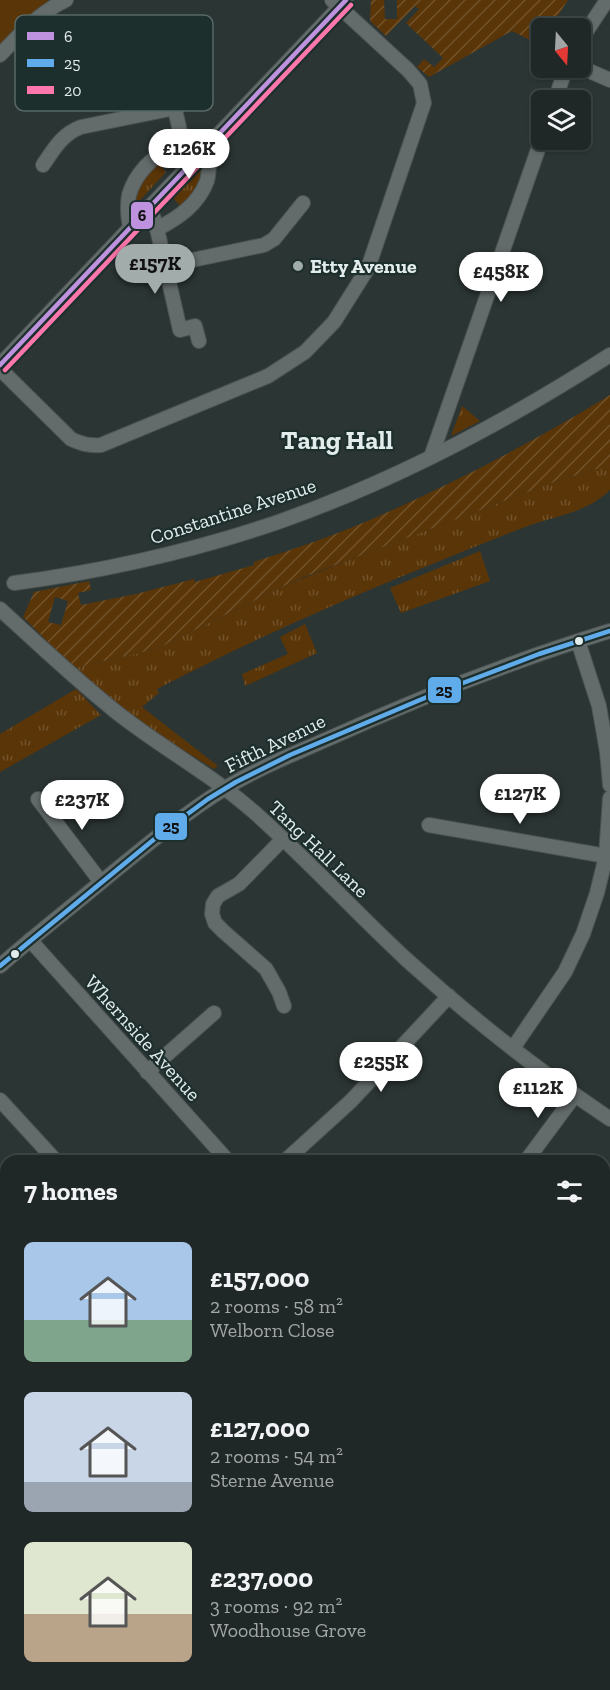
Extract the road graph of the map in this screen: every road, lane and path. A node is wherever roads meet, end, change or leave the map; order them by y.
1 (66, 0) edge
2 (607, 0) edge
3 (340, 2) edge
4 (44, 15) edge
5 (591, 24) edge
6 (15, 40) edge
7 (0, 56) edge
8 (591, 72) edge
9 (610, 80) edge
10 (160, 111) edge
11 (176, 111) edge
12 (210, 143) junction
13 (183, 145) junction
14 (538, 150) edge
15 (43, 165) dead end
16 (303, 203) dead end
17 (150, 206) junction
18 (130, 228) junction
19 (157, 230) junction
20 (164, 266) junction
21 (199, 341) dead end
22 (610, 356) edge
23 (0, 364) edge
24 (0, 369) edge
25 (431, 457) junction
26 (14, 584) dead end
27 (0, 609) edge
28 (610, 631) edge
29 (578, 641) junction
30 (610, 785) edge
31 (225, 788) junction
32 (610, 798) edge
33 (38, 799) dead end
34 (429, 825) dead end
35 (283, 839) junction
36 (606, 856) junction
37 (101, 882) junction
38 (30, 940) junction
39 (0, 966) edge
40 (449, 996) junction
41 (284, 1006) dead end
42 (214, 1013) dead end
43 (513, 1048) junction
44 (147, 1072) junction
45 (575, 1095) junction
46 (0, 1100) edge
47 (610, 1119) edge
48 (50, 1155) edge
49 (223, 1155) edge
50 (292, 1155) edge
51 (530, 1155) edge

1 - 4 street
2 - 5 street
3 - 12 street
3 - 24 street
6 - 7 street
8 - 9 street
10 - 15 street
11 - 13 street
12 - 13 street
12 - 17 street
12 - 19 street
13 - 18 street
14 - 25 street
16 - 20 street
17 - 18 street
17 - 19 street
18 - 23 street
19 - 20 street
20 - 21 street
22 - 25 street, Constantine Avenue
25 - 26 street, Constantine Avenue
27 - 31 street, Tang Hall Lane
28 - 29 street, Fifth Avenue
29 - 30 street
29 - 31 street, Fifth Avenue
31 - 35 street, Tang Hall Lane
31 - 37 street, Fifth Avenue
32 - 36 street
33 - 37 street
34 - 36 street
35 - 40 street, Tang Hall Lane
35 - 41 street
36 - 43 street
37 - 38 street, Fifth Avenue
38 - 39 street, Fifth Avenue
38 - 44 street, Whernside Avenue
40 - 43 street, Tang Hall Lane
40 - 50 street
42 - 44 street
43 - 45 street, Tang Hall Lane
44 - 49 street, Whernside Avenue
45 - 47 street, Tang Hall Lane
45 - 51 street
46 - 48 street

